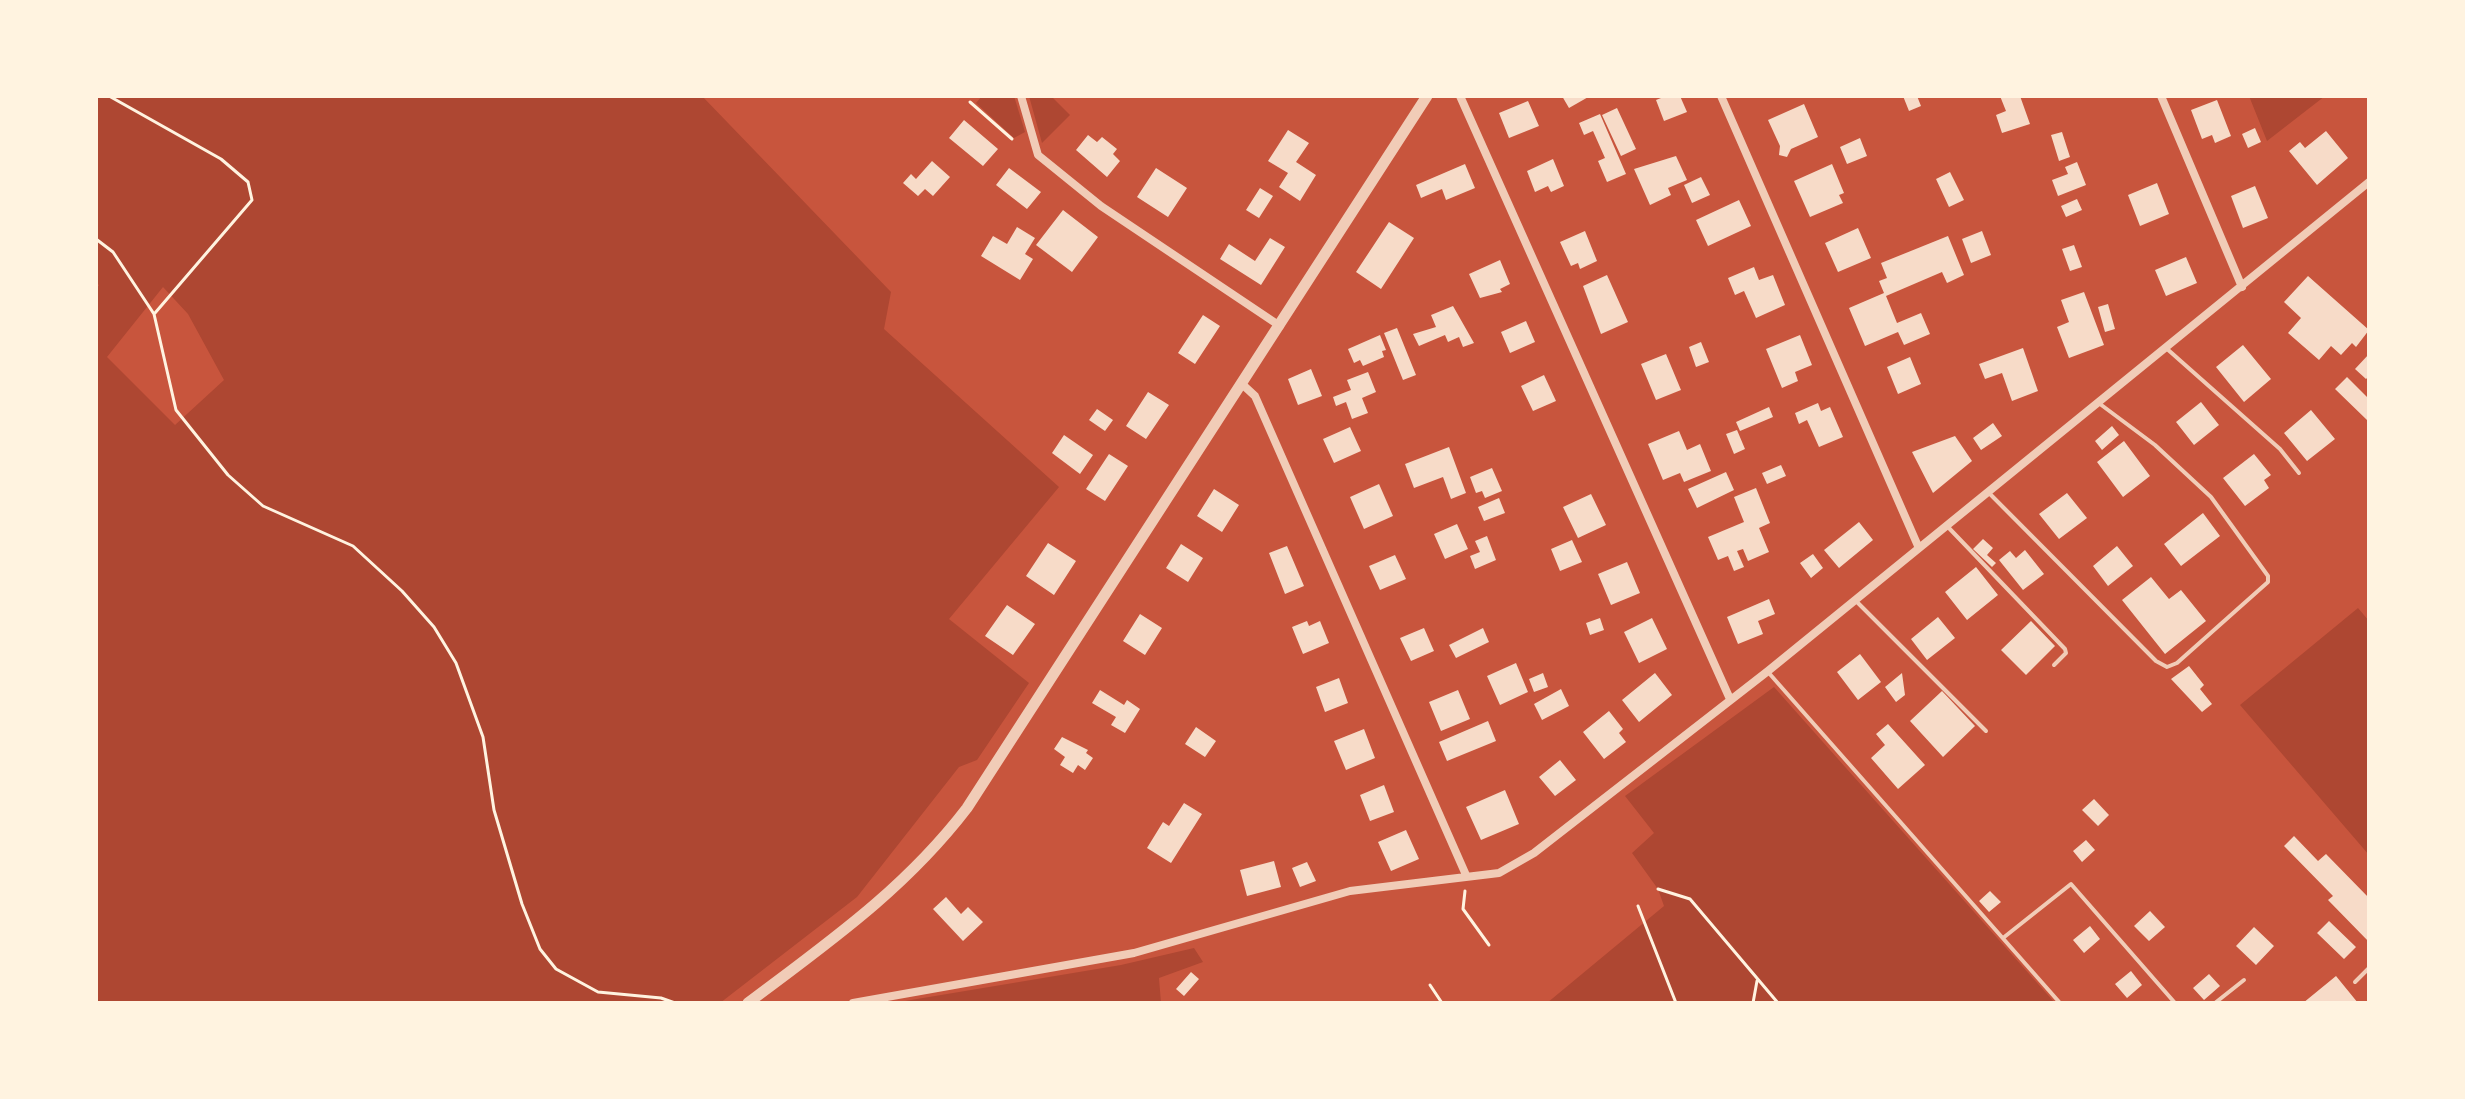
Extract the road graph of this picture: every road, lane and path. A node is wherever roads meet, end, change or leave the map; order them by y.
1 (109, 96) edge
2 (1021, 96) edge
3 (1427, 96) edge
4 (1460, 96) edge
5 (1721, 96) edge
6 (2161, 96) edge
7 (970, 102) dead end
8 (1012, 139) dead end
9 (2369, 182) edge
10 (96, 239) edge
11 (2242, 287) junction
12 (154, 314) junction
13 (1280, 326) junction
14 (2166, 348) junction
15 (1242, 384) junction
16 (2098, 402) junction
17 (2299, 473) dead end
18 (1987, 491) junction
19 (1946, 524) junction
20 (1918, 546) junction
21 (1855, 599) junction
22 (2054, 665) dead end
23 (1768, 671) junction
24 (1730, 699) junction
25 (1986, 731) dead end
26 (1466, 875) junction
27 (1658, 889) dead end
28 (1638, 906) dead end
29 (2003, 938) junction
30 (1489, 945) dead end
31 (2369, 968) edge
32 (1757, 978) junction
33 (2244, 980) dead end
34 (2355, 982) dead end
35 (1430, 985) dead end
36 (675, 1003) edge
37 (749, 1003) edge
38 (853, 1003) edge
39 (1442, 1003) edge
40 (1675, 1003) edge
41 (1753, 1003) edge
42 (1778, 1003) edge
43 (2060, 1003) edge
44 (2175, 1003) edge
45 (2215, 1003) edge

1 - 12 path
2 - 13 street
3 - 13 street
4 - 24 street
5 - 20 street
6 - 11 street
7 - 8 path
9 - 11 street
10 - 12 path
11 - 14 street
12 - 36 path
13 - 15 street
14 - 16 street
14 - 17 lane
15 - 26 street
15 - 37 street
16 - 18 street
16 - 18 lane
18 - 19 street
19 - 20 street
19 - 22 lane
20 - 21 street
21 - 23 street
21 - 25 lane
23 - 24 street
23 - 29 lane
24 - 26 street
26 - 30 path
26 - 38 street
27 - 32 path
28 - 40 path
29 - 43 lane
29 - 44 lane
31 - 34 lane
32 - 41 path
32 - 42 path
33 - 45 lane
35 - 39 path

